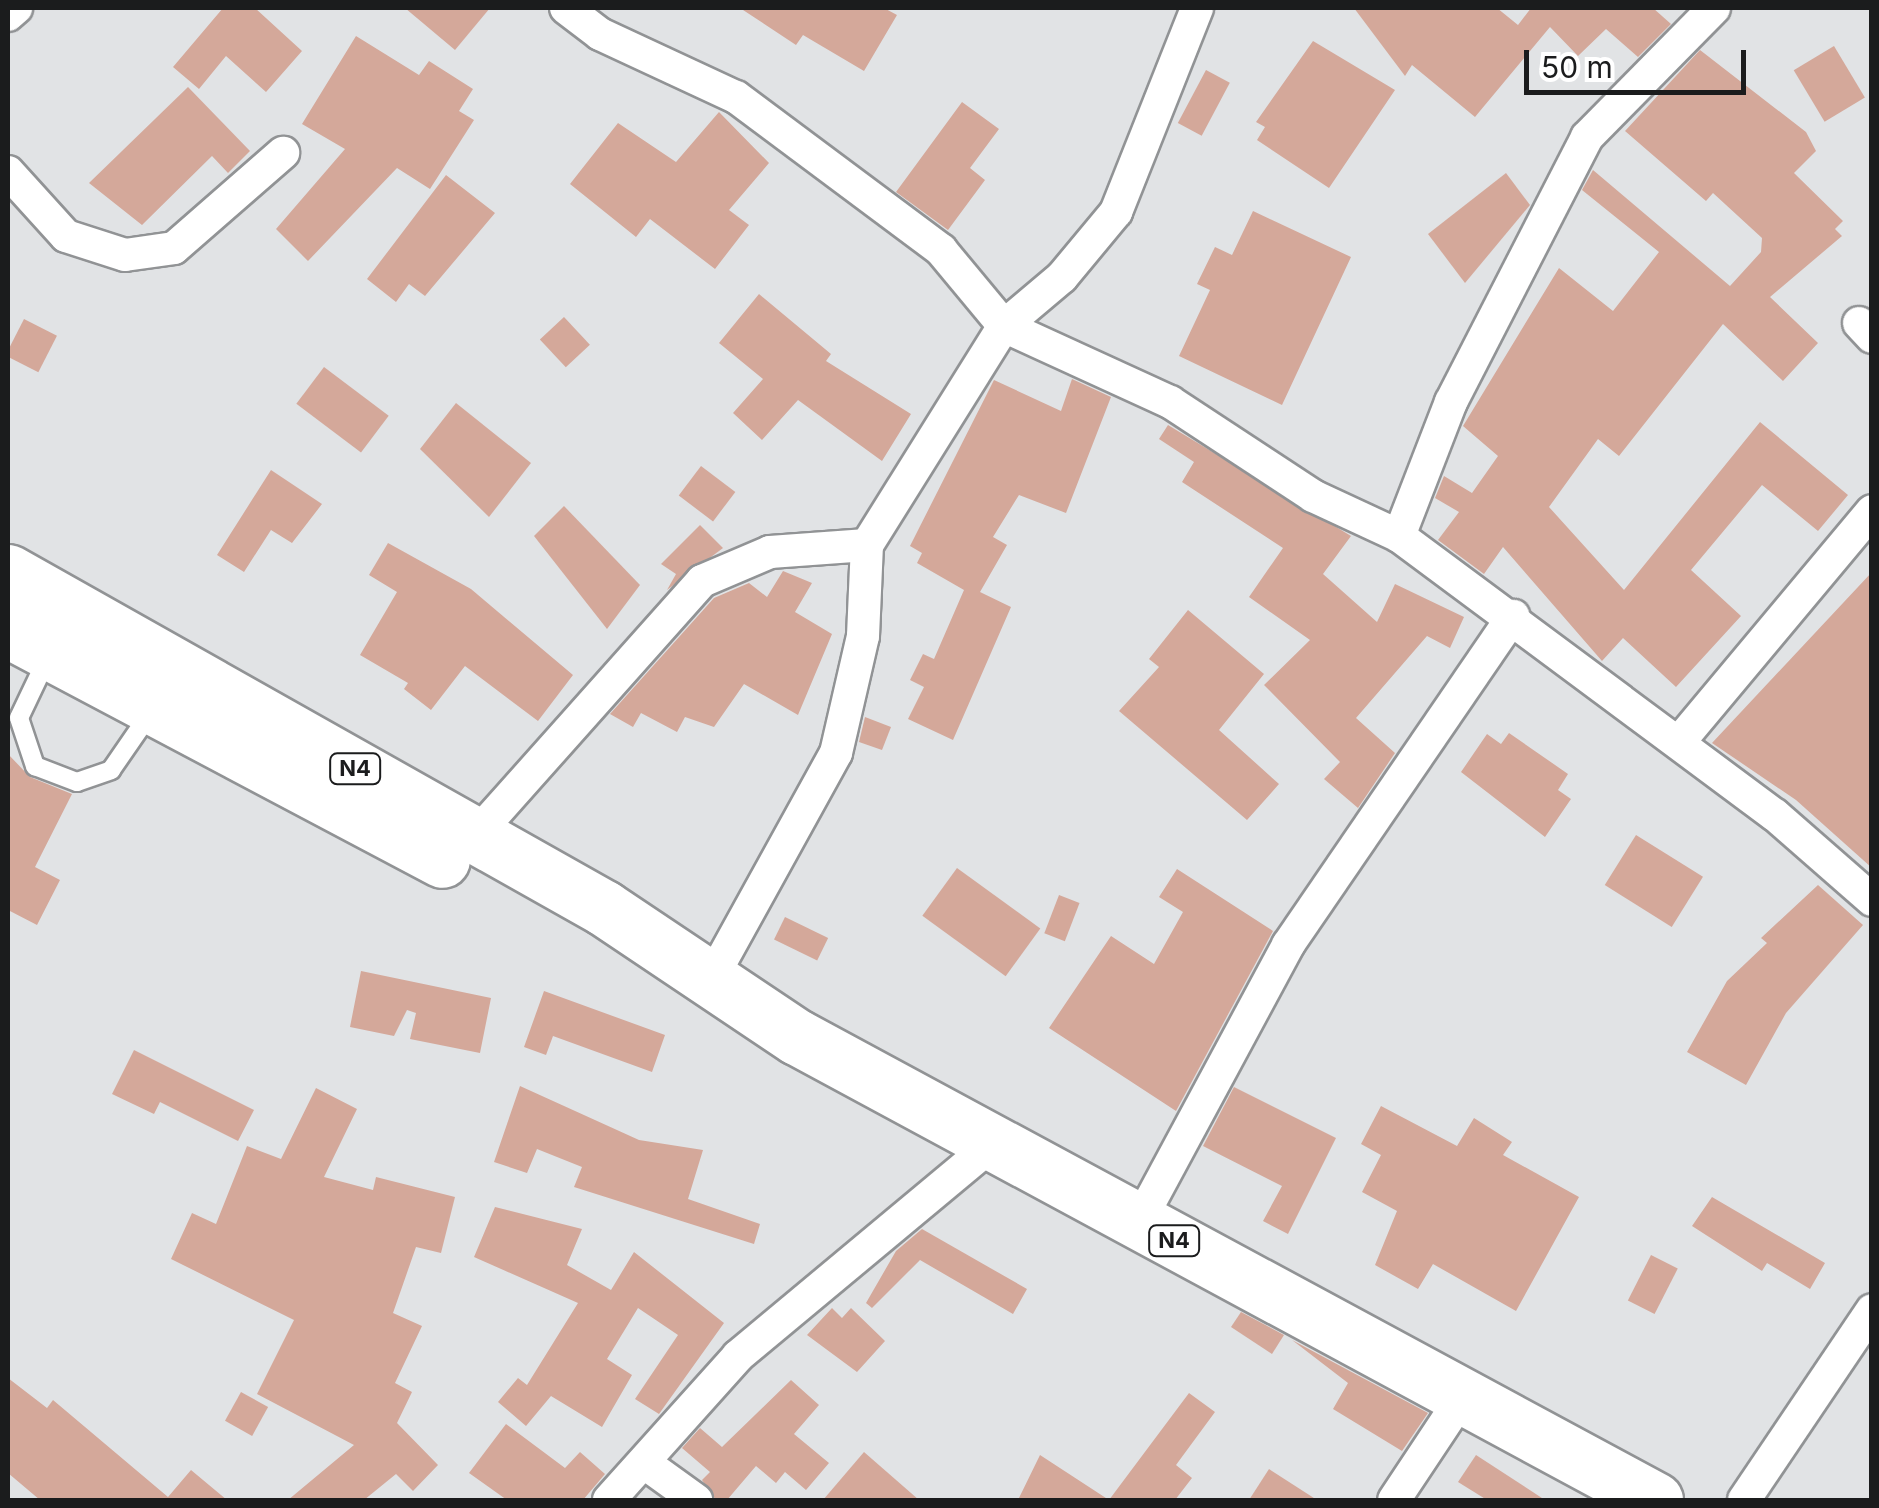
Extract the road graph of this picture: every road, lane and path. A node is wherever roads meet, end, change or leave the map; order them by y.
1 (16, 8) edge
2 (566, 8) edge
3 (1197, 8) edge
4 (1714, 8) edge
5 (8, 16) edge
6 (283, 153) dead end
7 (8, 172) edge
8 (1004, 326) junction
9 (1872, 511) edge
10 (1399, 536) junction
11 (868, 545) junction
12 (8, 572) edge
13 (1513, 616) junction
14 (29, 641) edge
15 (154, 707) junction
16 (1680, 742) junction
17 (474, 837) junction
18 (1872, 900) edge
19 (703, 979) junction
20 (994, 1143) junction
21 (1139, 1222) junction
22 (1872, 1310) edge
23 (1462, 1396) junction
24 (646, 1464) junction
25 (609, 1500) edge
26 (696, 1500) edge
27 (1394, 1500) edge
28 (1655, 1500) edge
29 (1744, 1500) edge

1 - 5 street
2 - 8 street
3 - 8 street
4 - 10 street
6 - 7 street
8 - 10 street
8 - 11 street
9 - 16 street
10 - 13 street
11 - 17 street
11 - 19 street
12 - 17 highway, N4
13 - 16 street
13 - 21 street
14 - 15 highway, N4
14 - 15 lane
15 - 19 highway, N4
16 - 18 street
17 - 19 highway, N4
19 - 20 highway, N4
20 - 21 highway, N4
20 - 24 street
21 - 23 highway, N4
22 - 29 street
23 - 27 street
23 - 28 highway, N4
24 - 25 street
24 - 26 street

